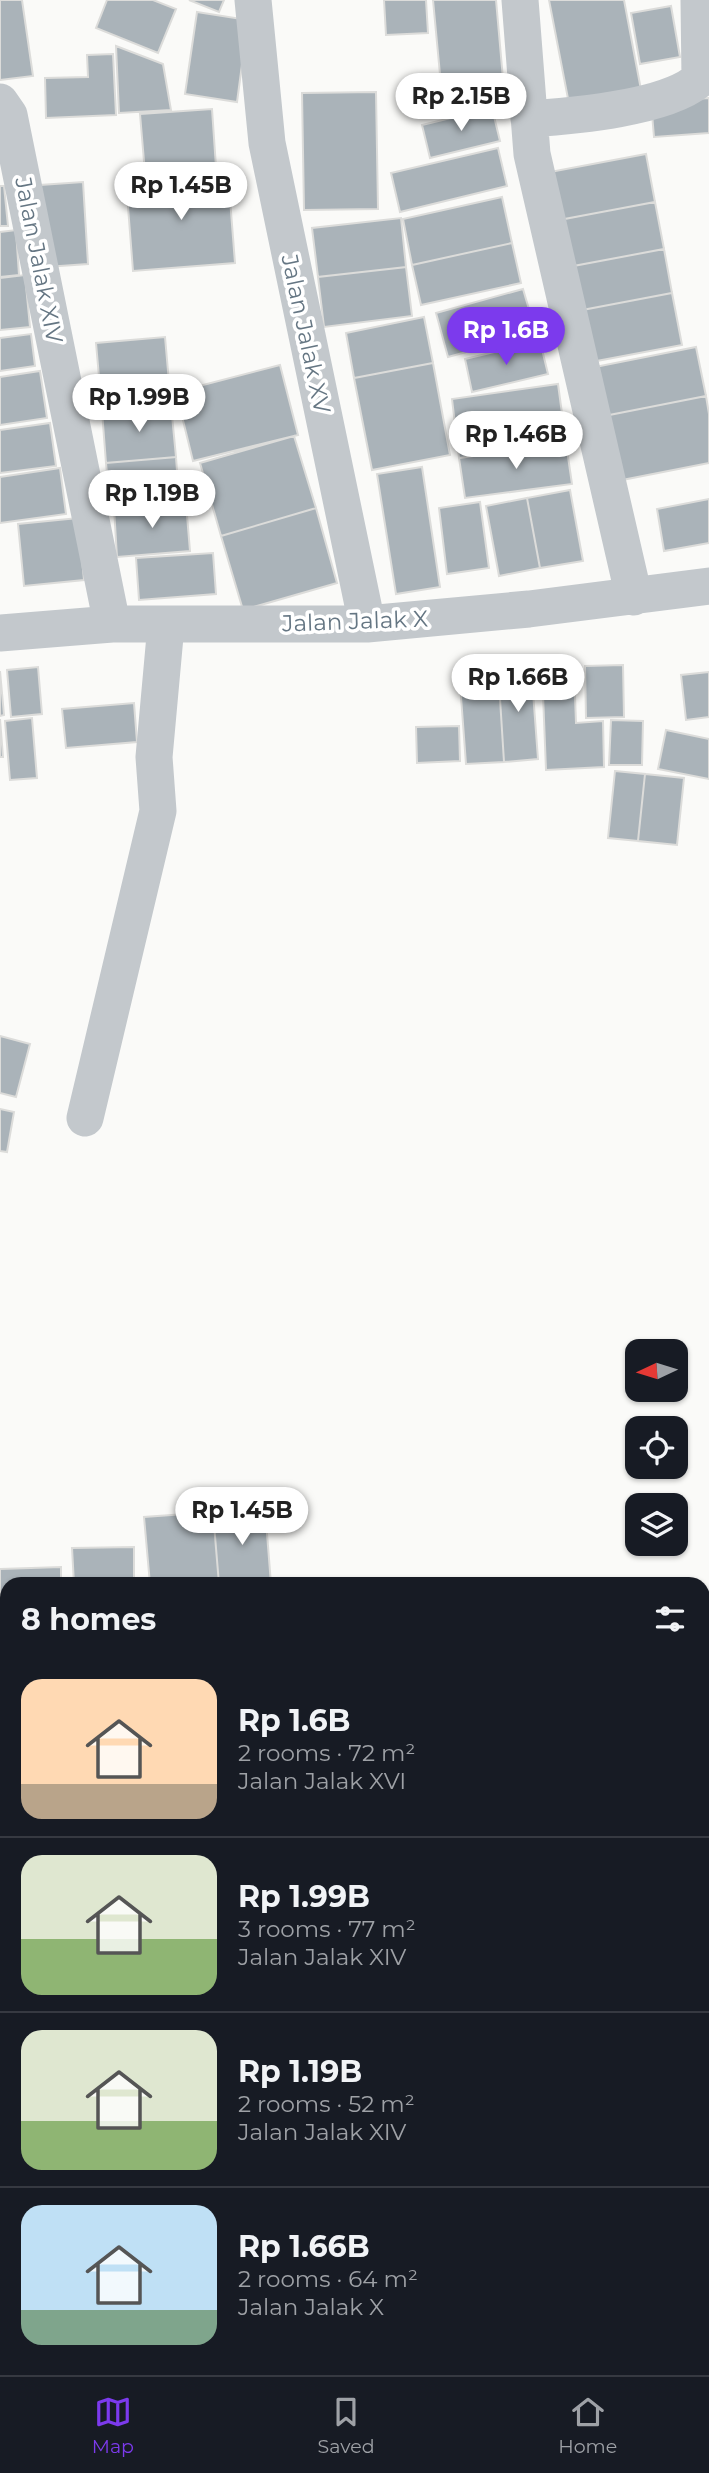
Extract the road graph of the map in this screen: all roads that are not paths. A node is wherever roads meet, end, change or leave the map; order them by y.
1 (253, 0) edge
2 (520, 0) edge
3 (699, 0) edge
4 (1, 103) edge
5 (529, 119) junction
6 (709, 586) edge
7 (634, 597) junction
8 (112, 624) junction
9 (366, 624) junction
10 (166, 625) junction
11 (0, 633) edge
12 (85, 1118) dead end

1 - 9 street, Jalan Jalak XV
2 - 5 street
3 - 5 street
4 - 8 street, Jalan Jalak XIV
5 - 7 street
6 - 7 street, Jalan Jalak X
7 - 9 street, Jalan Jalak X
8 - 10 street, Jalan Jalak X
8 - 11 street, Jalan Jalak X
9 - 10 street, Jalan Jalak X
10 - 12 street

